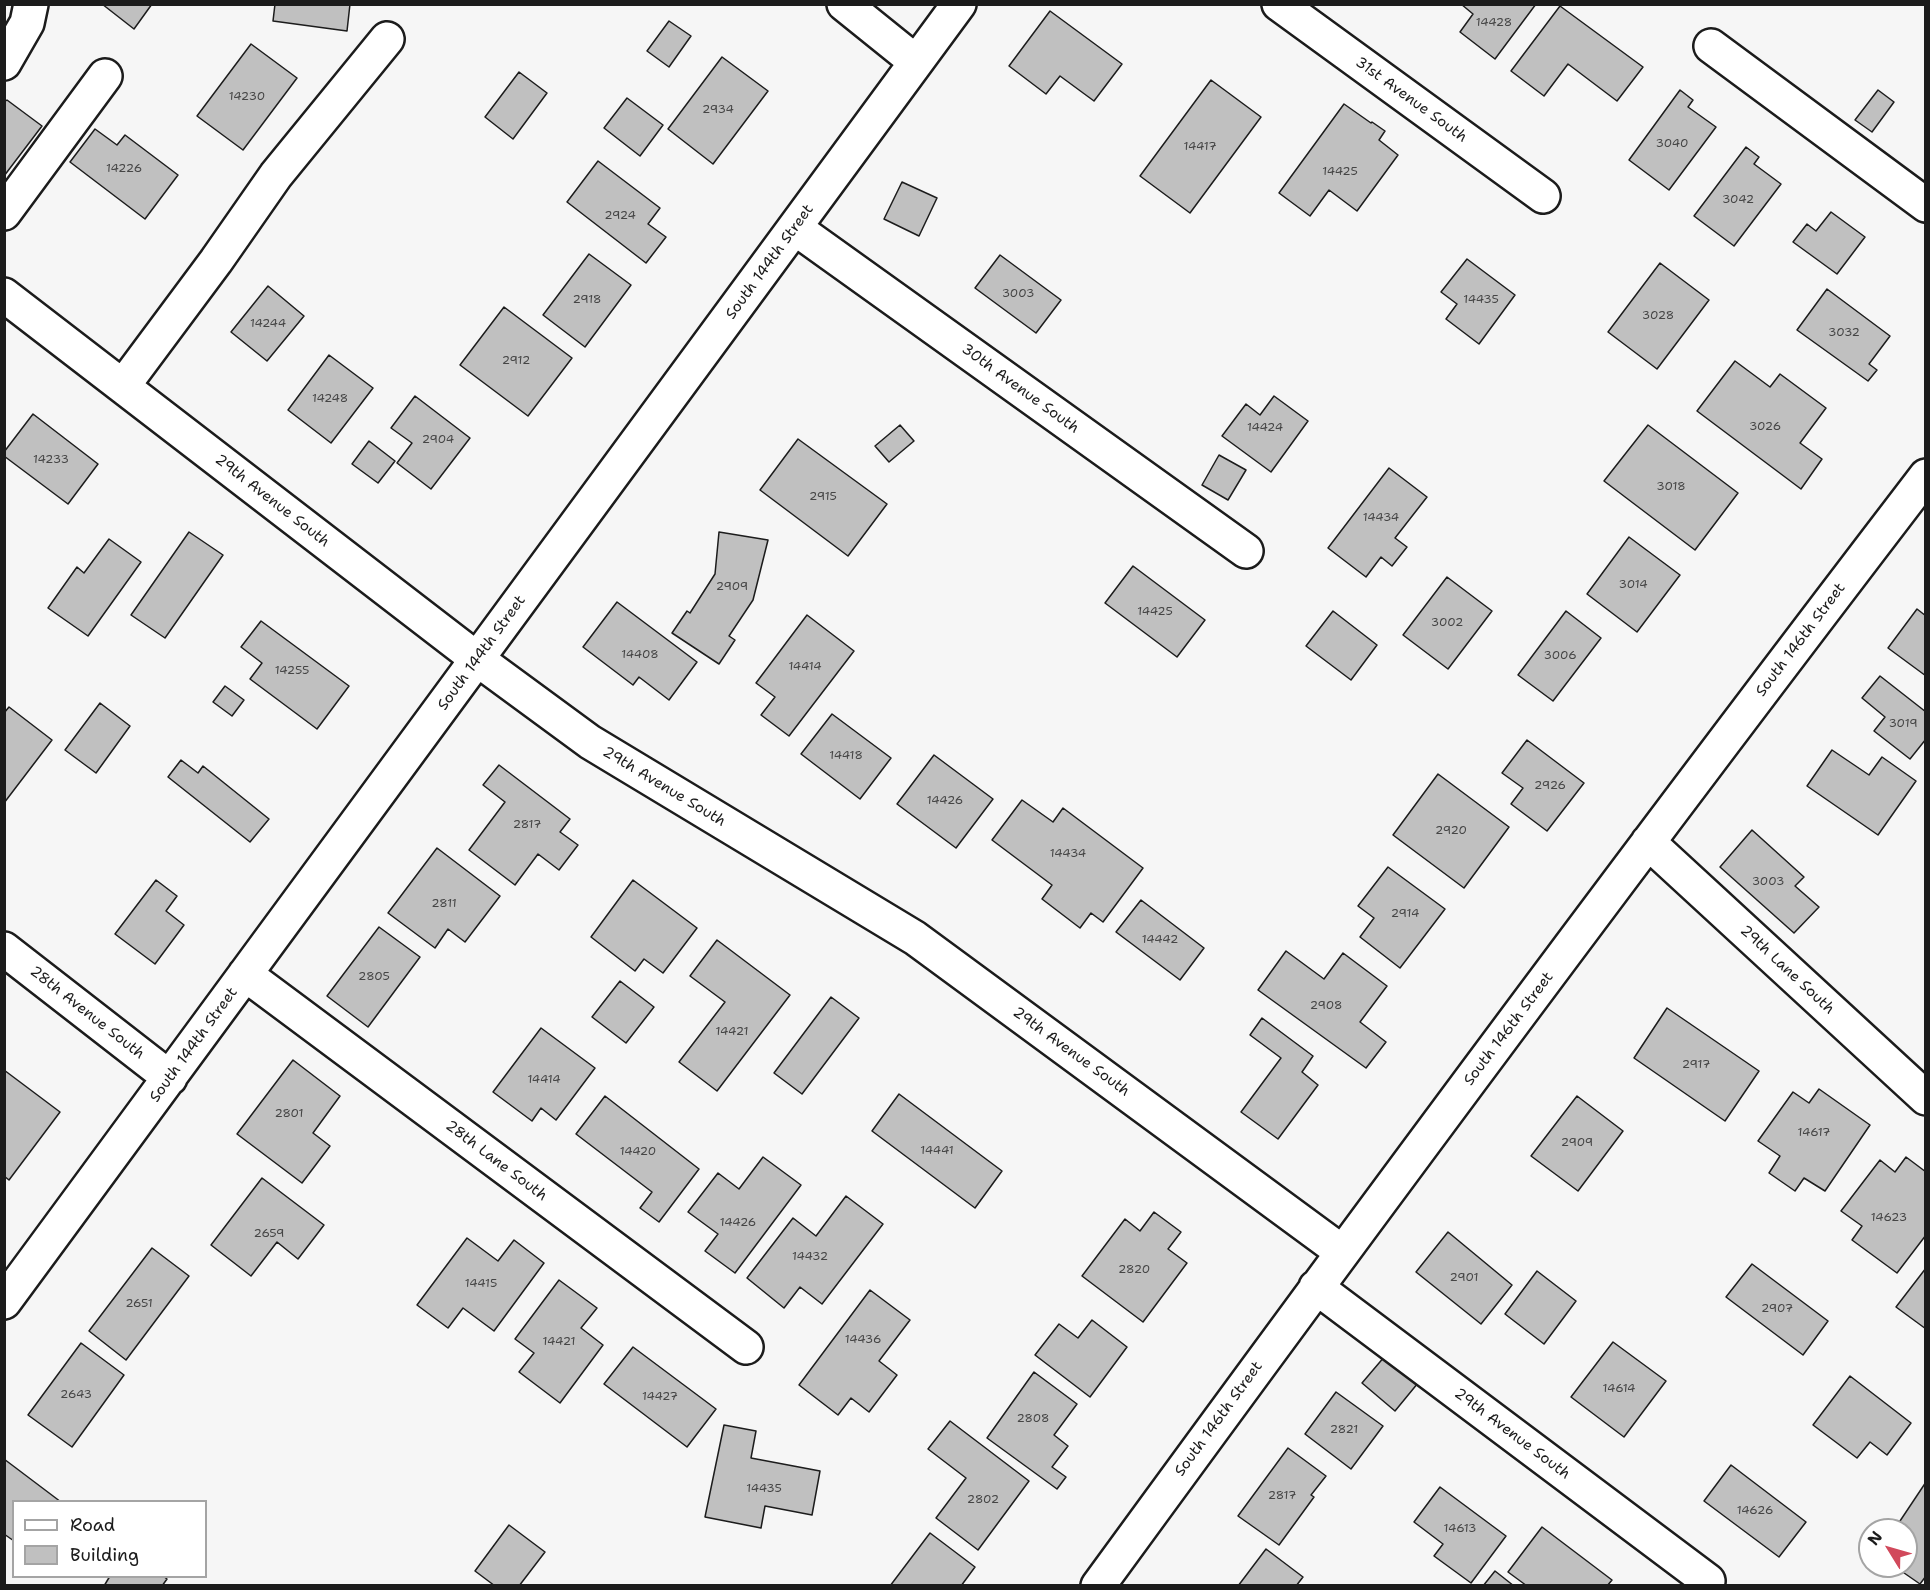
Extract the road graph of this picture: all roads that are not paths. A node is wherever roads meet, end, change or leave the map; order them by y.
1 (31, 4) edge
2 (844, 4) edge
3 (959, 4) edge
4 (1279, 4) edge
5 (387, 39) dead end
6 (1711, 46) dead end
7 (916, 62) junction
8 (4, 63) edge
9 (105, 76) dead end
10 (1543, 196) dead end
11 (1926, 205) edge
12 (4, 213) edge
13 (795, 228) junction
14 (4, 296) edge
15 (123, 386) junction
16 (1926, 476) edge
17 (1246, 551) dead end
18 (477, 659) junction
19 (1648, 843) junction
20 (4, 949) edge
21 (245, 974) junction
22 (170, 1078) junction
23 (1926, 1098) edge
24 (1342, 1252) junction
25 (1316, 1287) junction
26 (4, 1302) edge
27 (746, 1347) dead end
28 (1708, 1581) dead end
29 (1098, 1586) edge

1 - 8 street
2 - 7 street
3 - 7 street, South 144th Street
4 - 10 street, 31st Avenue South
5 - 15 street
6 - 11 street
7 - 13 street, South 144th Street
9 - 12 street
13 - 17 street, 30th Avenue South
13 - 18 street, South 144th Street
14 - 15 street, 29th Avenue South
15 - 18 street, 29th Avenue South
16 - 19 street, South 146th Street
18 - 21 street, South 144th Street
18 - 24 street, 29th Avenue South
19 - 23 street, 29th Lane South
19 - 24 street, South 146th Street
20 - 22 street, 28th Avenue South
21 - 22 street, South 144th Street
21 - 27 street, 28th Lane South
22 - 26 street, South 144th Street
24 - 25 street, South 146th Street
25 - 28 street, 29th Avenue South
25 - 29 street, South 146th Street

